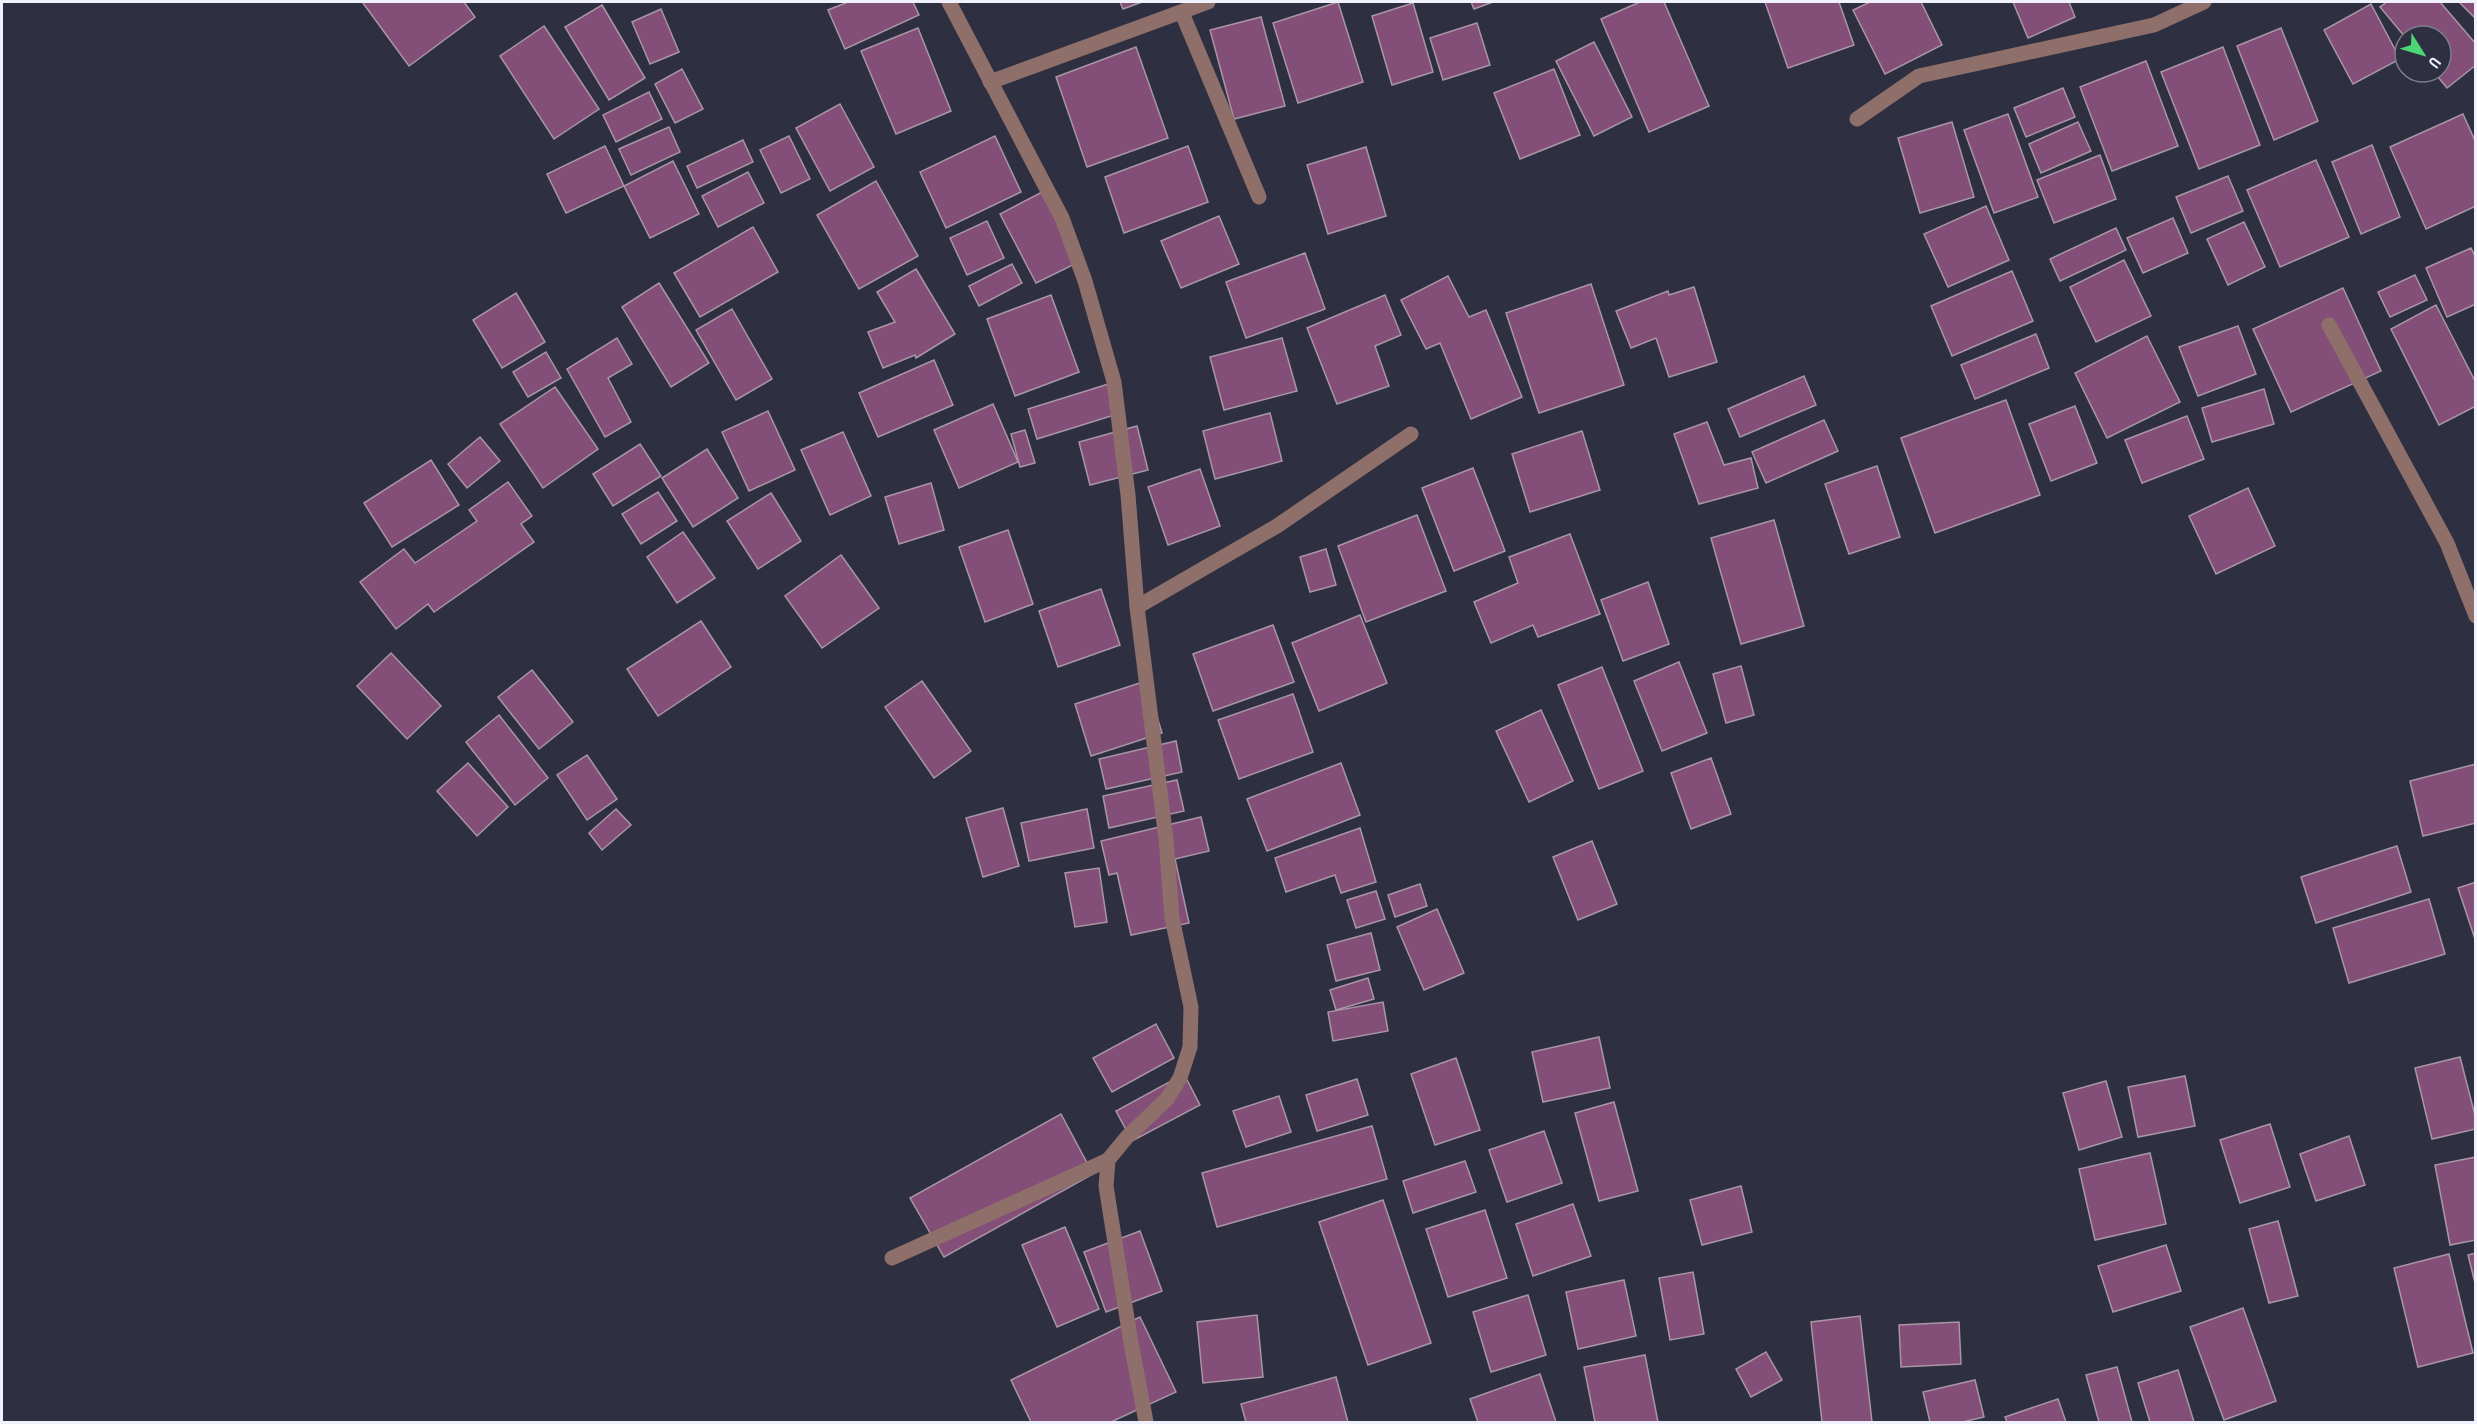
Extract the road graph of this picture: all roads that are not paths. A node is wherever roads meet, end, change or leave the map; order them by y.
1 (949, 2) edge
2 (1208, 2) edge
3 (2204, 2) edge
4 (1182, 13) junction
5 (990, 82) junction
6 (1857, 119) dead end
7 (1259, 197) dead end
8 (2329, 325) dead end
9 (1411, 434) dead end
10 (1137, 607) junction
11 (2475, 616) edge
12 (1108, 1160) junction
13 (892, 1258) dead end
14 (1146, 1422) edge

1 - 5 street
2 - 4 street
3 - 6 street
4 - 5 street
4 - 7 street
5 - 10 street
8 - 11 street
9 - 10 street
10 - 12 street
12 - 13 street
12 - 14 street

